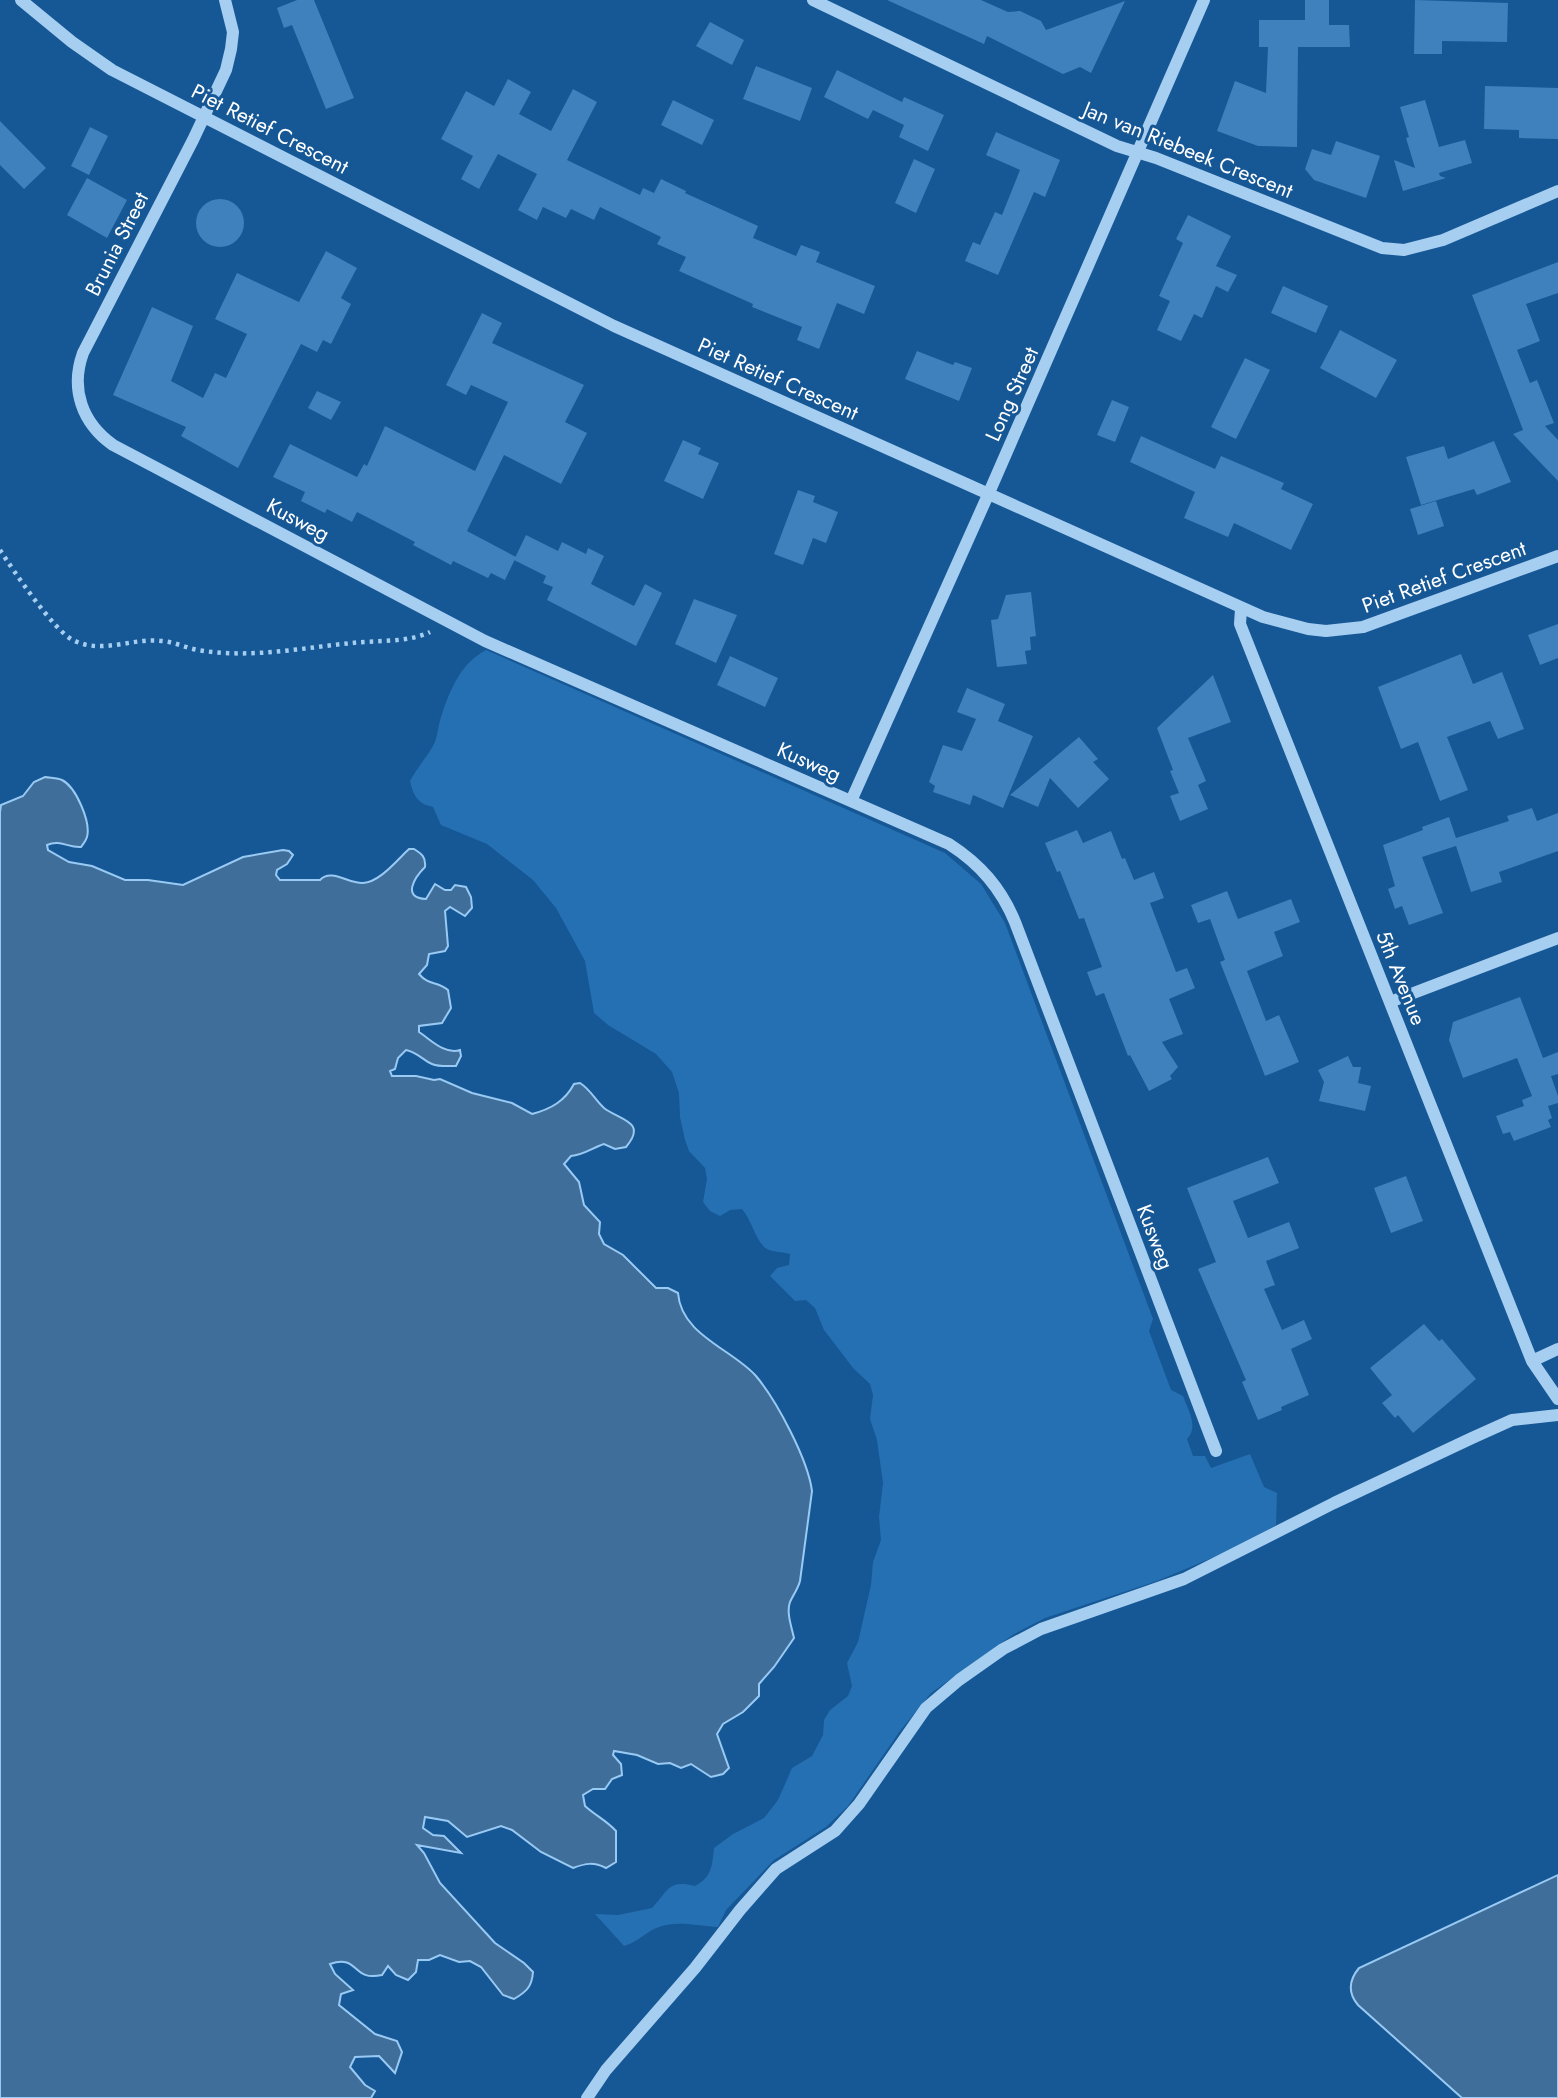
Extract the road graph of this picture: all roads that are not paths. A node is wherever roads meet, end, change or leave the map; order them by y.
1 (21, 0) edge
2 (225, 0) edge
3 (813, 0) edge
4 (1204, 0) edge
5 (833, 4) edge
6 (204, 117) junction
7 (1138, 152) junction
8 (1558, 191) edge
9 (78, 393) joint
10 (988, 495) junction
11 (1558, 556) edge
12 (1241, 609) junction
13 (851, 801) junction
14 (1558, 938) edge
15 (1390, 1002) junction
16 (1558, 1349) edge
17 (1532, 1361) junction
18 (1558, 1399) edge
19 (1558, 1415) edge
20 (1216, 1451) dead end
21 (587, 2098) edge

1 - 6 street, Piet Retief Crescent
2 - 6 street, Brunia Street
3 - 5 street, Jan van Riebeek Crescent
4 - 7 street, Long Street
5 - 7 street, Jan van Riebeek Crescent
6 - 9 street, Brunia Street
6 - 10 street, Piet Retief Crescent
7 - 8 street, Jan van Riebeek Crescent
7 - 10 street, Long Street
9 - 13 street, Kusweg
10 - 12 street, Piet Retief Crescent
10 - 13 street, Long Street
11 - 12 street, Piet Retief Crescent
12 - 15 street, 5th Avenue
13 - 20 street, Kusweg
14 - 15 street
15 - 17 street, 5th Avenue
16 - 17 street
17 - 18 street, 5th Avenue
19 - 21 street

